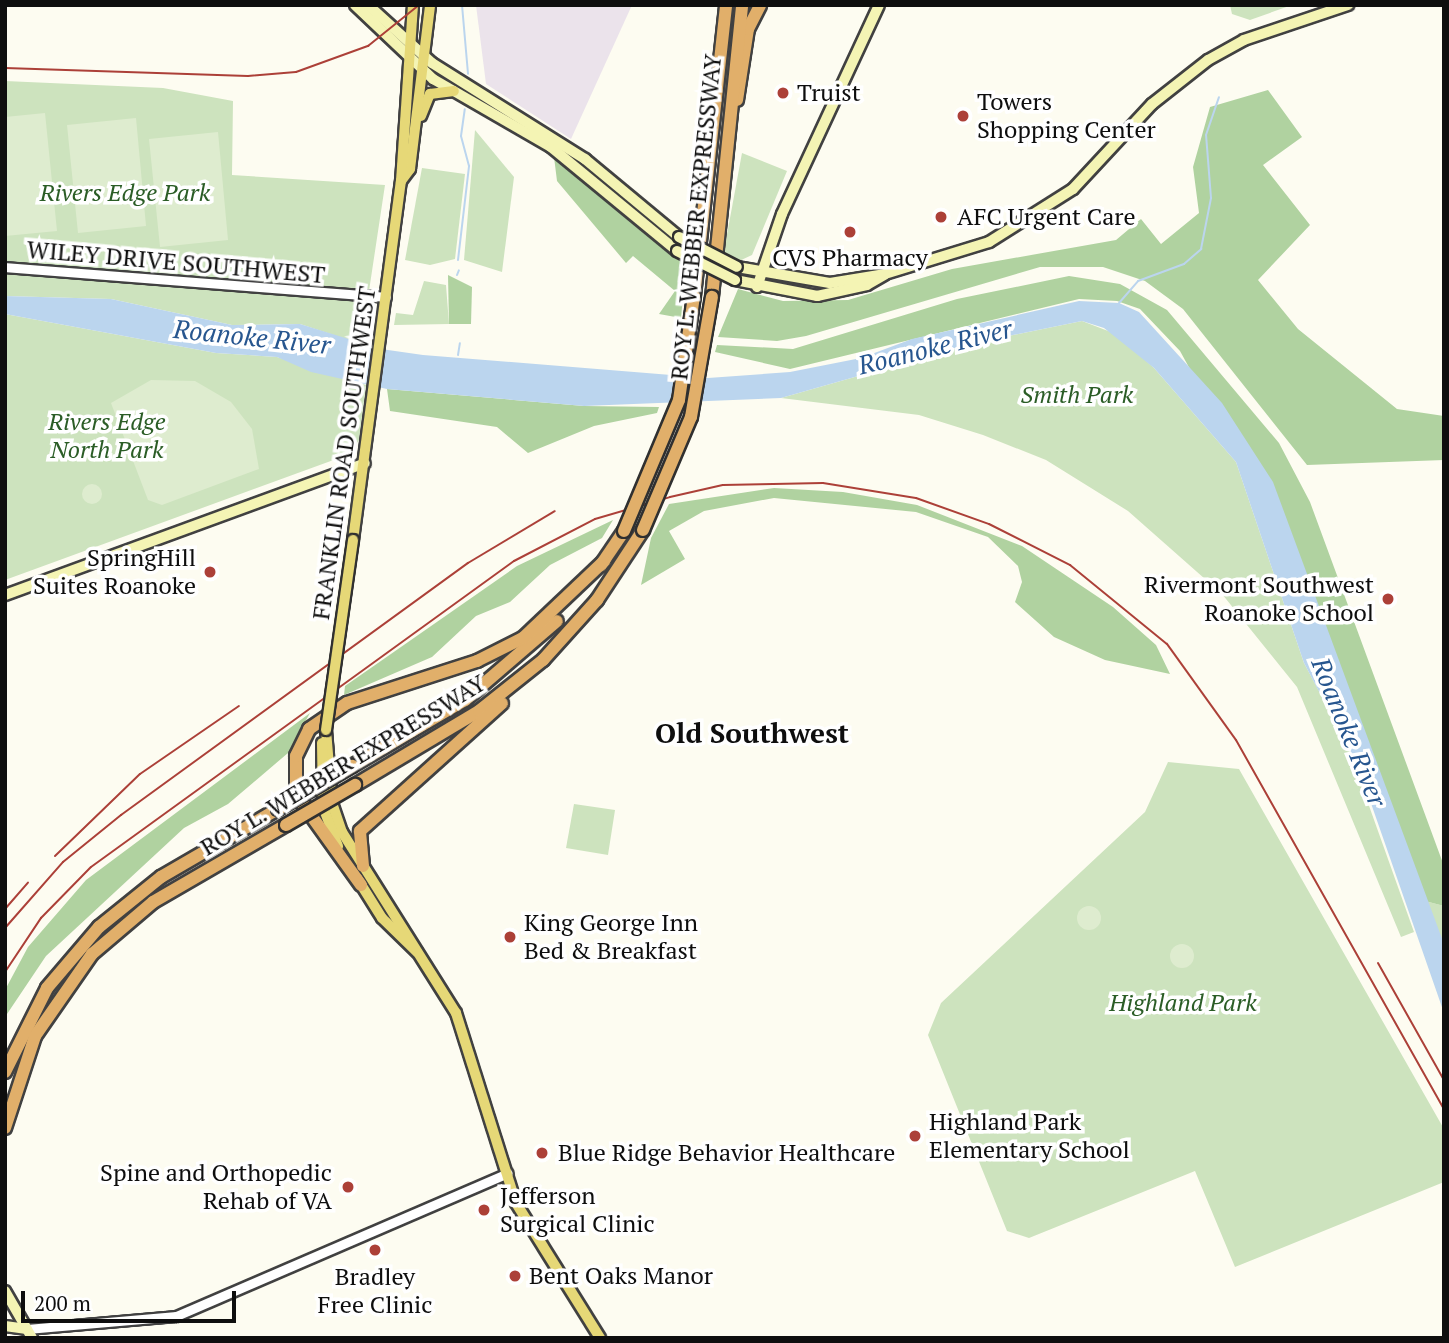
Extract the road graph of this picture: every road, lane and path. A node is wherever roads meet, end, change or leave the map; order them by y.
1 (355, 5) edge
2 (368, 5) edge
3 (413, 5) edge
4 (430, 5) edge
5 (726, 5) edge
6 (742, 5) edge
7 (760, 5) edge
8 (879, 5) edge
9 (1348, 5) edge
10 (409, 46) junction
11 (423, 56) junction
12 (409, 60) junction
13 (421, 69) junction
14 (454, 91) junction
15 (727, 148) junction
16 (412, 156) junction
17 (401, 181) junction
18 (5, 267) edge
19 (761, 274) junction
20 (885, 274) junction
21 (757, 287) junction
22 (386, 297) junction
23 (365, 463) junction
24 (604, 561) junction
25 (5, 595) edge
26 (562, 641) junction
27 (326, 730) junction
28 (363, 866) junction
29 (361, 885) junction
30 (422, 956) junction
31 (5, 1072) edge
32 (5, 1128) edge
33 (508, 1173) junction
34 (5, 1291) edge
35 (5, 1326) edge
36 (30, 1333) edge
37 (600, 1338) edge

1 - 12 main road
2 - 10 main road
3 - 10 main road, FRANKLIN ROAD SOUTHWEST
4 - 11 main road, FRANKLIN ROAD SOUTHWEST
5 - 24 highway, ROY L. WEBBER EXPRESSWAY, bridge
6 - 15 highway, ROY L. WEBBER EXPRESSWAY
7 - 15 highway
8 - 19 main road
9 - 20 main road
10 - 11 main road
10 - 12 main road, FRANKLIN ROAD SOUTHWEST
11 - 13 main road, FRANKLIN ROAD SOUTHWEST
11 - 19 main road, bridge
12 - 13 main road
12 - 17 main road, FRANKLIN ROAD SOUTHWEST
13 - 14 main road
13 - 16 main road, FRANKLIN ROAD SOUTHWEST
14 - 16 main road
14 - 21 main road, bridge
15 - 26 highway, ROY L. WEBBER EXPRESSWAY, bridge
16 - 17 main road, FRANKLIN ROAD SOUTHWEST
17 - 22 main road, FRANKLIN ROAD SOUTHWEST
18 - 22 street, WILEY DRIVE SOUTHWEST
19 - 20 main road
19 - 21 main road
20 - 21 main road
22 - 23 main road, FRANKLIN ROAD SOUTHWEST
23 - 25 main road
23 - 27 main road, FRANKLIN ROAD SOUTHWEST, bridge
24 - 29 highway
24 - 31 highway, ROY L. WEBBER EXPRESSWAY, bridge
26 - 28 highway
26 - 32 highway, ROY L. WEBBER EXPRESSWAY, bridge
27 - 28 main road, FRANKLIN ROAD SOUTHWEST
27 - 29 main road, FRANKLIN ROAD SOUTHWEST
28 - 30 main road, FRANKLIN ROAD SOUTHWEST
29 - 30 main road, FRANKLIN ROAD SOUTHWEST
30 - 33 main road, FRANKLIN ROAD SOUTHWEST
33 - 36 street
33 - 37 main road, FRANKLIN ROAD SOUTHWEST
34 - 36 main road
35 - 36 main road

